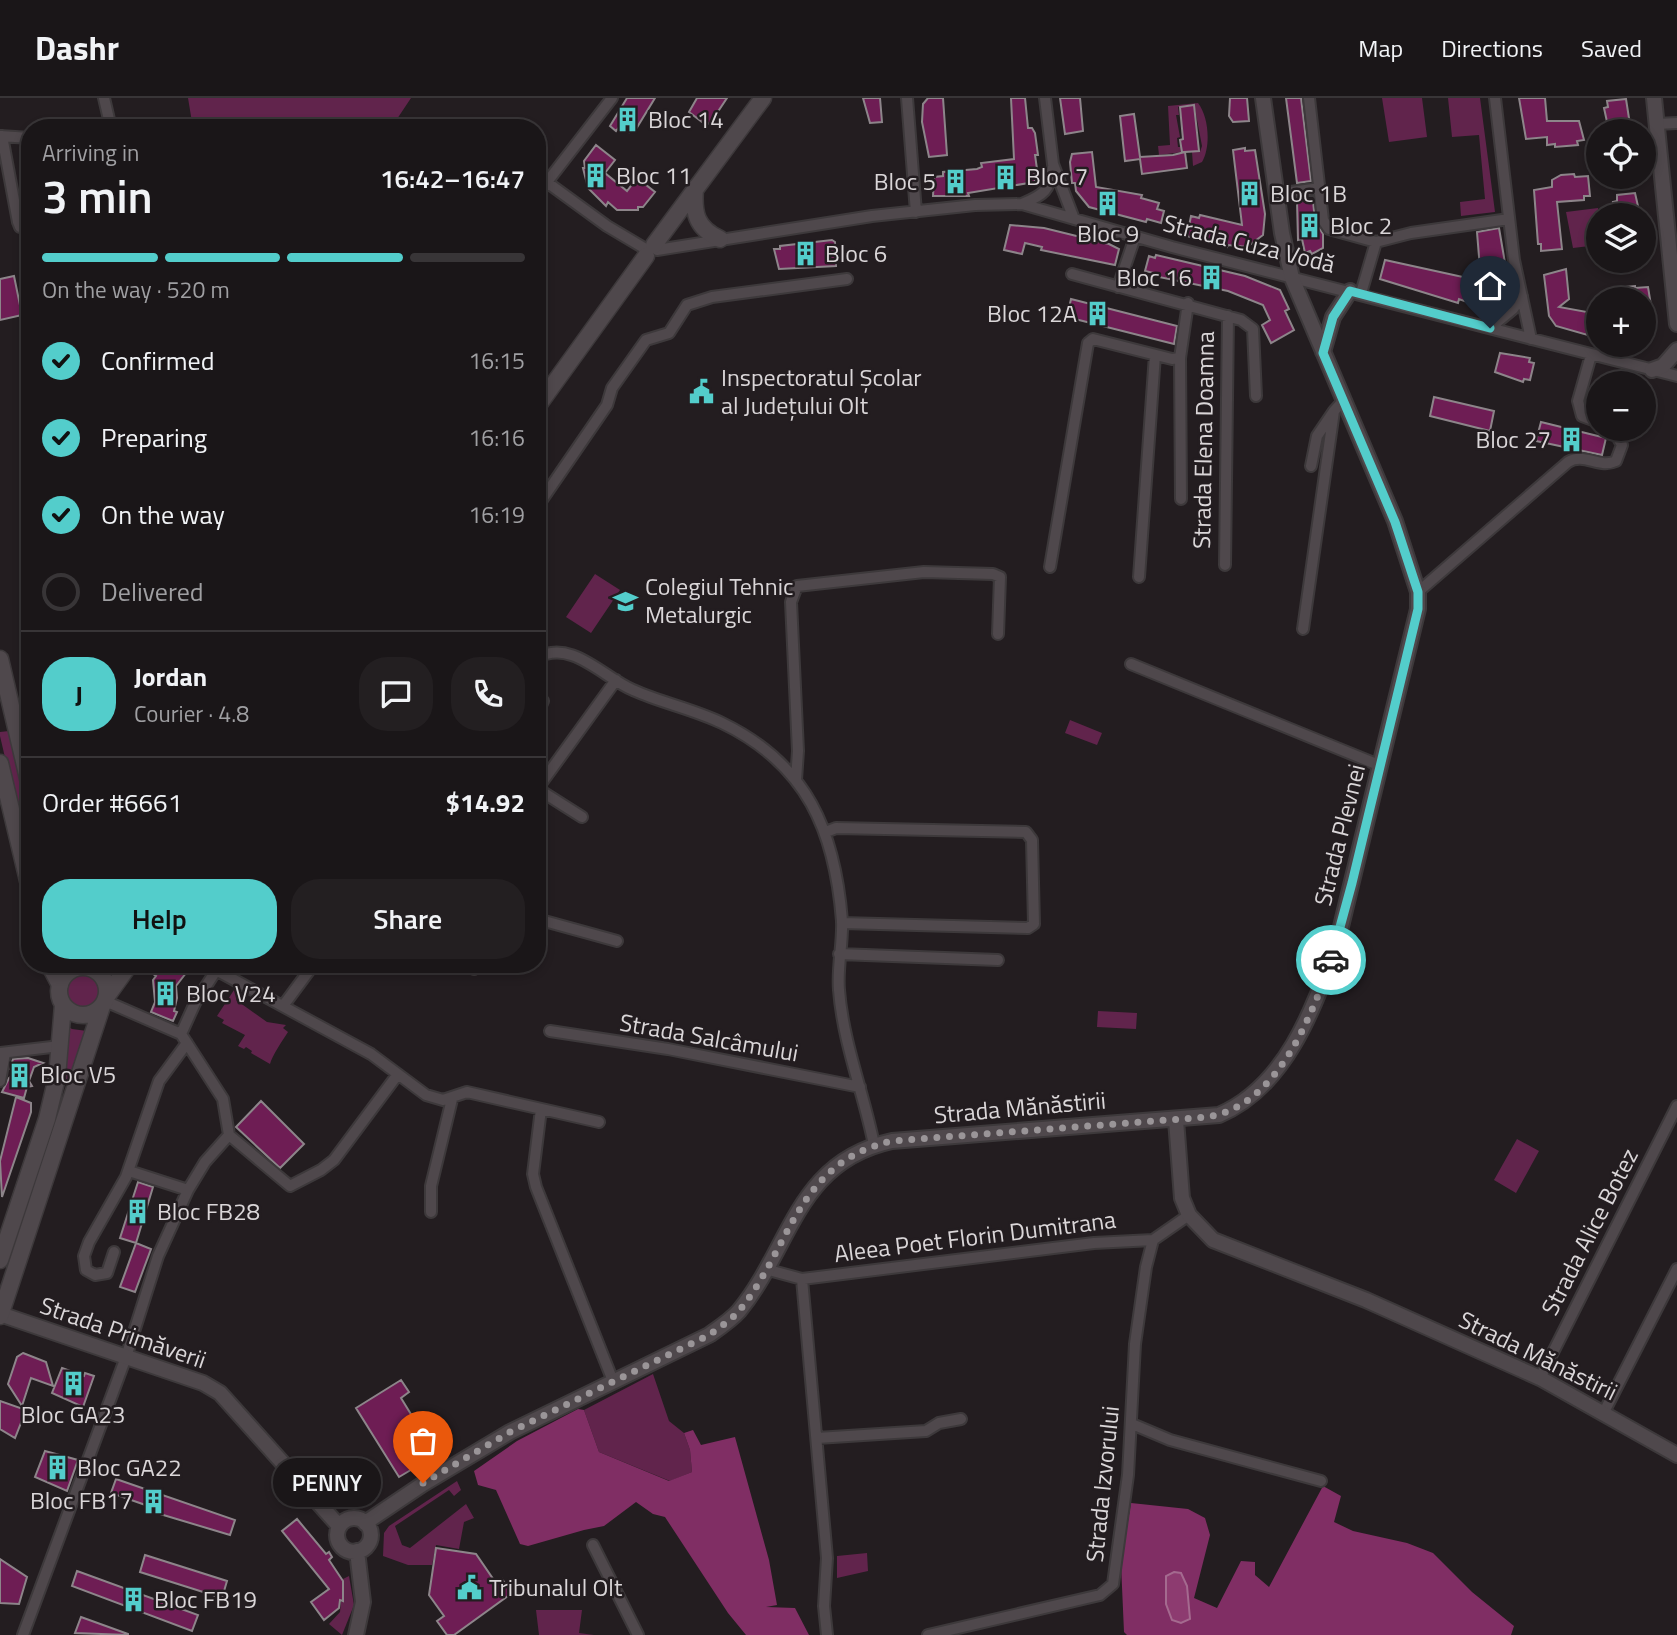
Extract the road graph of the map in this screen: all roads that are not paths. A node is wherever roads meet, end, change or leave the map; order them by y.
1 (104, 98) edge
2 (612, 98) edge
3 (763, 98) edge
4 (907, 98) edge
5 (1045, 98) edge
6 (1263, 98) edge
7 (1309, 98) edge
8 (1495, 98) edge
9 (1654, 98) edge
10 (109, 119) edge
11 (1677, 122) edge
12 (1657, 124) junction
13 (1, 136) edge
14 (21, 137) edge
15 (1053, 164) junction
16 (546, 174) edge
17 (546, 182) edge
18 (695, 188) junction
19 (1320, 188) junction
20 (1276, 194) junction
21 (1022, 204) junction
22 (916, 212) junction
23 (1074, 219) junction
24 (1509, 219) junction
25 (21, 227) edge
26 (1135, 237) junction
27 (720, 239) junction
28 (1376, 242) junction
29 (650, 250) junction
30 (1072, 274) dead end
31 (1292, 278) junction
32 (847, 279) dead end
33 (1118, 287) junction
34 (1356, 292) junction
35 (1522, 296) junction
36 (1188, 303) junction
37 (1228, 316) junction
38 (1677, 324) edge
39 (1490, 328) junction
40 (1531, 339) junction
41 (1677, 350) edge
42 (1323, 353) junction
43 (1586, 354) edge
44 (1155, 355) junction
45 (1599, 357) edge
46 (1180, 358) junction
47 (1652, 370) junction
48 (1586, 375) edge
49 (1677, 376) edge
50 (546, 394) edge
51 (1255, 396) dead end
52 (1339, 406) junction
53 (1586, 418) edge
54 (1620, 441) edge
55 (1311, 466) dead end
56 (546, 494) edge
57 (1181, 499) dead end
58 (1225, 565) dead end
59 (1050, 567) dead end
60 (1139, 577) dead end
61 (1418, 592) junction
62 (1303, 629) dead end
63 (998, 634) dead end
64 (546, 655) edge
65 (0, 659) edge
66 (1131, 664) dead end
67 (616, 680) junction
68 (21, 749) edge
69 (0, 763) edge
70 (1381, 766) junction
71 (546, 777) edge
72 (796, 780) junction
73 (546, 794) edge
74 (582, 817) dead end
75 (827, 832) junction
76 (21, 851) edge
77 (546, 921) edge
78 (842, 923) junction
79 (617, 941) dead end
80 (839, 954) junction
81 (998, 960) dead end
82 (54, 973) edge
83 (67, 973) edge
84 (100, 973) edge
85 (124, 973) edge
86 (214, 973) edge
87 (228, 973) edge
88 (307, 973) edge
89 (60, 985) junction
90 (105, 1001) junction
91 (63, 1005) junction
92 (283, 1006) junction
93 (550, 1031) dead end
94 (184, 1038) junction
95 (60, 1046) junction
96 (2, 1053) edge
97 (398, 1074) junction
98 (0, 1081) edge
99 (860, 1087) junction
100 (452, 1099) junction
101 (1677, 1106) edge
102 (541, 1109) junction
103 (1176, 1119) junction
104 (599, 1122) dead end
105 (229, 1135) junction
106 (874, 1145) junction
107 (129, 1171) junction
108 (188, 1190) junction
109 (431, 1212) dead end
110 (1189, 1215) junction
111 (1153, 1240) junction
112 (114, 1252) dead end
113 (0, 1260) edge
114 (765, 1269) junction
115 (1677, 1269) edge
116 (802, 1279) junction
117 (0, 1315) edge
118 (126, 1357) junction
119 (1540, 1378) junction
120 (612, 1381) junction
121 (1603, 1414) junction
122 (961, 1419) dead end
123 (1132, 1424) junction
124 (817, 1438) junction
125 (1677, 1455) edge
126 (1321, 1481) dead end
127 (365, 1523) junction
128 (339, 1526) junction
129 (593, 1545) dead end
130 (357, 1551) junction
131 (23, 1635) edge
132 (356, 1635) edge
133 (638, 1635) edge
134 (827, 1635) edge
135 (928, 1635) edge

1 - 10 street
2 - 16 street
3 - 18 main road
4 - 22 street
5 - 15 street
6 - 20 street
7 - 19 street
8 - 24 street
9 - 12 street
11 - 12 street
12 - 38 street
13 - 14 street
13 - 25 street
15 - 21 street
15 - 23 street
17 - 29 street
18 - 27 main road
18 - 29 main road
19 - 20 street
19 - 28 street
20 - 31 street
21 - 22 street, Strada Cuza Vodă
21 - 23 street, Strada Cuza Vodă
22 - 27 street, Strada Cuza Vodă
23 - 26 street, Strada Cuza Vodă
24 - 28 street
24 - 35 street
26 - 31 street, Strada Cuza Vodă
26 - 33 street, Strada Cuza Vodă
27 - 29 street, Strada Cuza Vodă
28 - 34 street
29 - 50 main road
30 - 33 street
31 - 34 street, Strada Cuza Vodă
31 - 42 street
32 - 56 street
33 - 36 street
34 - 39 street, Strada Cuza Vodă
34 - 42 street
35 - 39 street
35 - 40 street
36 - 37 street, Strada Elena Doamna
36 - 46 street, Strada Elena Doamna
37 - 51 street, Strada Elena Doamna
37 - 58 street, Strada Elena Doamna
39 - 40 street, Strada Cuza Vodă
40 - 43 street, Strada Cuza Vodă
41 - 47 street
42 - 52 street
44 - 46 street, Strada Elena Doamna
44 - 59 street, Strada Elena Doamna
44 - 60 street, Strada Elena Doamna
45 - 47 street, Strada Cuza Vodă
46 - 57 street, Strada Elena Doamna
47 - 49 street, Strada Cuza Vodă
48 - 53 street
52 - 55 street
52 - 61 street
52 - 62 street
54 - 61 street
61 - 70 street, Strada Plevnei
63 - 72 street
64 - 67 street
65 - 68 main road
66 - 70 street
67 - 71 street
67 - 72 street
69 - 76 main road
70 - 103 street, Strada Plevnei
72 - 75 street
73 - 74 street
75 - 78 street
75 - 78 street
77 - 79 street
78 - 80 street
80 - 81 street
80 - 99 street
82 - 89 main road
83 - 89 main road
84 - 90 main road
85 - 90 main road
86 - 94 street
87 - 92 street
88 - 92 street
89 - 91 main road
90 - 91 main road
90 - 94 street
90 - 117 main road
91 - 95 main road
92 - 97 street
93 - 99 street, Strada Salcâmului
94 - 105 street
94 - 107 street
95 - 96 street
95 - 113 main road
96 - 98 street
97 - 100 street
97 - 105 street
99 - 106 street
100 - 102 street
100 - 109 street
101 - 119 street, Strada Alice Botez
102 - 104 street
102 - 120 street
103 - 106 street, Strada Mănăstirii
103 - 110 street, Strada Mănăstirii
105 - 108 street
106 - 114 street, Strada Mănăstirii
107 - 108 street
107 - 112 street
108 - 118 street
110 - 111 street
110 - 119 street, Strada Mănăstirii
111 - 116 street, Aleea Poet Florin Dumitrana
111 - 123 street, Strada Izvorului
114 - 116 street
114 - 120 street, Strada Mănăstirii
115 - 121 street
116 - 124 street
117 - 118 street, Strada Primăverii
118 - 128 street, Strada Primăverii
118 - 131 street
119 - 121 street, Strada Mănăstirii
120 - 127 street, Strada Mănăstirii
121 - 125 street, Strada Mănăstirii
122 - 124 street
123 - 126 street
123 - 135 street, Strada Izvorului
124 - 134 street
127 - 128 street
127 - 130 street
128 - 130 street, Strada Primăverii
129 - 133 street
130 - 132 street

